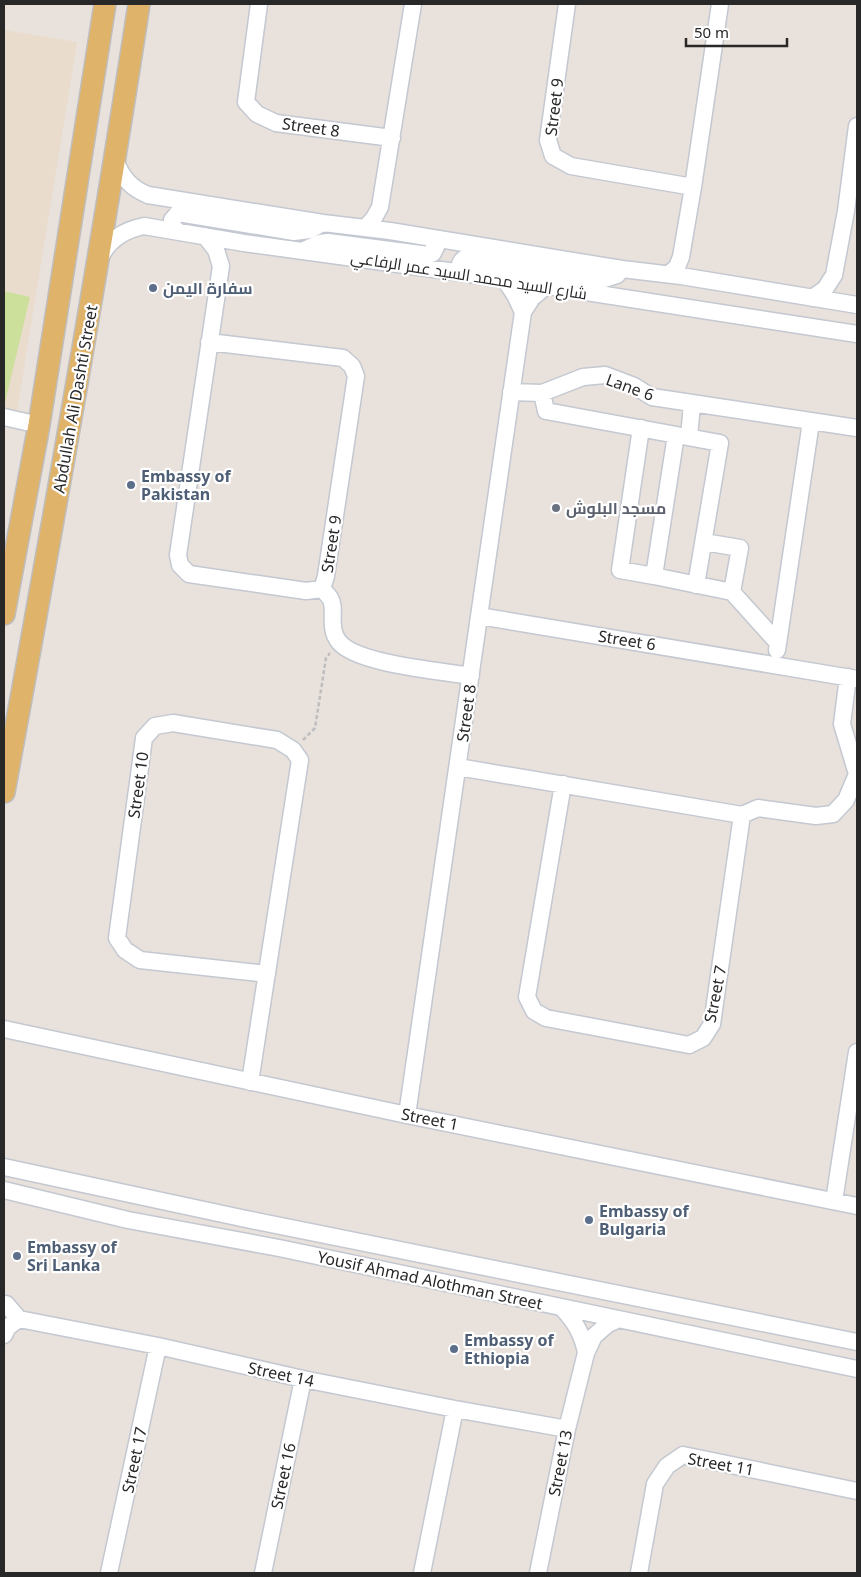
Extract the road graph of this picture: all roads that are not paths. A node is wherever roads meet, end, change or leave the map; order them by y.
1 (106, 4) edge
2 (131, 4) edge
3 (139, 4) edge
4 (260, 4) edge
5 (413, 4) edge
6 (568, 4) edge
7 (720, 4) edge
8 (134, 39) junction
9 (857, 126) edge
10 (392, 138) junction
11 (115, 160) junction
12 (693, 187) junction
13 (380, 207) junction
14 (852, 212) edge
15 (323, 224) junction
16 (365, 228) junction
17 (178, 231) junction
18 (390, 231) junction
19 (205, 236) junction
20 (431, 238) junction
21 (244, 243) junction
22 (304, 250) junction
23 (680, 257) junction
24 (97, 265) junction
25 (221, 266) junction
26 (622, 269) junction
27 (463, 273) junction
28 (669, 274) junction
29 (834, 275) junction
30 (695, 278) junction
31 (505, 280) junction
32 (545, 287) junction
33 (812, 298) junction
34 (854, 305) edge
35 (695, 309) junction
36 (524, 312) junction
37 (857, 323) edge
38 (857, 334) edge
39 (209, 342) junction
40 (511, 392) junction
41 (542, 394) junction
42 (692, 404) junction
43 (4, 417) edge
44 (811, 422) junction
45 (39, 425) junction
46 (641, 428) junction
47 (857, 428) edge
48 (682, 436) junction
49 (60, 487) junction
50 (22, 518) junction
51 (704, 542) junction
52 (46, 567) junction
53 (654, 576) junction
54 (696, 585) junction
55 (322, 589) junction
56 (732, 592) junction
57 (4, 614) edge
58 (479, 616) junction
59 (778, 643) junction
60 (775, 664) junction
61 (471, 676) junction
62 (853, 678) edge
63 (458, 767) junction
64 (563, 784) junction
65 (4, 792) edge
66 (742, 815) junction
67 (267, 974) junction
68 (4, 1029) edge
69 (857, 1052) edge
70 (250, 1082) junction
71 (854, 1101) edge
72 (407, 1115) junction
73 (4, 1167) edge
74 (4, 1177) edge
75 (104, 1189) junction
76 (4, 1190) edge
77 (834, 1201) junction
78 (857, 1206) edge
79 (246, 1219) junction
80 (128, 1220) junction
81 (279, 1248) junction
82 (436, 1258) junction
83 (4, 1304) edge
84 (562, 1308) junction
85 (19, 1319) junction
86 (617, 1320) junction
87 (4, 1334) edge
88 (857, 1342) edge
89 (158, 1346) junction
90 (586, 1353) junction
91 (857, 1369) edge
92 (304, 1379) junction
93 (455, 1409) junction
94 (567, 1428) junction
95 (857, 1491) edge
96 (109, 1573) edge
97 (263, 1573) edge
98 (422, 1573) edge
99 (538, 1573) edge
100 (639, 1573) edge

1 - 45 main road, Abdullah Ali Dashti Street
2 - 8 main road
3 - 8 main road, Abdullah Ali Dashti Street
4 - 10 street, Street 8
5 - 10 street
6 - 12 street, Street 9
7 - 12 street
8 - 11 main road, Abdullah Ali Dashti Street
9 - 14 street
10 - 13 street
11 - 15 street, شارع السيد محمد السيد عمر الرفاعي
11 - 24 main road, Abdullah Ali Dashti Street
12 - 23 street
13 - 16 street
13 - 18 street
14 - 29 street
15 - 16 street, شارع السيد محمد السيد عمر الرفاعي
15 - 17 street
16 - 18 street, شارع السيد محمد السيد عمر الرفاعي
17 - 19 street, شارع السيد محمد السيد عمر الرفاعي
17 - 24 street, شارع السيد محمد السيد عمر الرفاعي
18 - 20 street, شارع السيد محمد السيد عمر الرفاعي
19 - 21 street, شارع السيد محمد السيد عمر الرفاعي
19 - 25 street
20 - 22 street
20 - 26 street, شارع السيد محمد السيد عمر الرفاعي
21 - 22 street, شارع السيد محمد السيد عمر الرفاعي
21 - 25 street
22 - 27 street, شارع السيد محمد السيد عمر الرفاعي
23 - 28 street
23 - 30 street
24 - 49 main road, Abdullah Ali Dashti Street
25 - 39 street, Street 9
26 - 27 street
26 - 28 street, شارع السيد محمد السيد عمر الرفاعي
27 - 31 street, شارع السيد محمد السيد عمر الرفاعي
28 - 30 street, شارع السيد محمد السيد عمر الرفاعي
29 - 33 street
29 - 34 street
30 - 33 street, شارع السيد محمد السيد عمر الرفاعي
31 - 32 street, شارع السيد محمد السيد عمر الرفاعي
31 - 36 street
32 - 35 street, شارع السيد محمد السيد عمر الرفاعي
32 - 36 street, Street 8
33 - 34 street, شارع السيد محمد السيد عمر الرفاعي
35 - 37 street
35 - 38 street, شارع السيد محمد السيد عمر الرفاعي
36 - 40 street, Street 8
39 - 55 street, Street 9
39 - 55 street, Street 9
40 - 41 street, Lane 6
40 - 58 street, Street 8
41 - 42 street, Lane 6
41 - 46 street
42 - 44 street, Lane 6
42 - 48 street
43 - 45 street
44 - 47 street
44 - 59 street
45 - 49 main road
45 - 50 main road, Abdullah Ali Dashti Street
46 - 48 street
46 - 53 street
48 - 51 street
48 - 53 street
49 - 52 main road, Abdullah Ali Dashti Street
50 - 52 main road
50 - 57 main road, Abdullah Ali Dashti Street
51 - 54 street
51 - 56 street
52 - 65 main road, Abdullah Ali Dashti Street
53 - 54 street
54 - 56 street
55 - 61 street
56 - 59 street
58 - 60 street, Street 6
58 - 61 street, Street 8
59 - 60 street
60 - 62 street, Street 6
61 - 63 street, Street 8
62 - 66 street
63 - 64 street
63 - 72 street, Street 8
64 - 66 street
64 - 66 street, Street 7
67 - 67 street, Street 10
67 - 70 street
68 - 70 street, Street 1
69 - 71 street
70 - 72 street, Street 1
71 - 77 street
72 - 77 street, Street 1
73 - 75 street, Yousif Ahmad Alothman Street
74 - 75 street
75 - 79 street, Yousif Ahmad Alothman Street
76 - 80 street, Yousif Ahmad Alothman Street
77 - 78 street, Street 1
79 - 80 street
79 - 82 street, Yousif Ahmad Alothman Street
80 - 81 street, Yousif Ahmad Alothman Street
81 - 82 street
81 - 84 street, Yousif Ahmad Alothman Street
82 - 88 street, Yousif Ahmad Alothman Street
83 - 85 street
84 - 86 street, Yousif Ahmad Alothman Street
84 - 90 street
85 - 87 street
85 - 89 street, Street 14
86 - 90 street, Street 13
86 - 91 street, Yousif Ahmad Alothman Street
89 - 92 street, Street 14
89 - 96 street, Street 17
90 - 94 street, Street 13
92 - 93 street, Street 14
92 - 97 street, Street 16
93 - 94 street, Street 14
93 - 98 street
94 - 99 street, Street 13
95 - 100 street, Street 11

